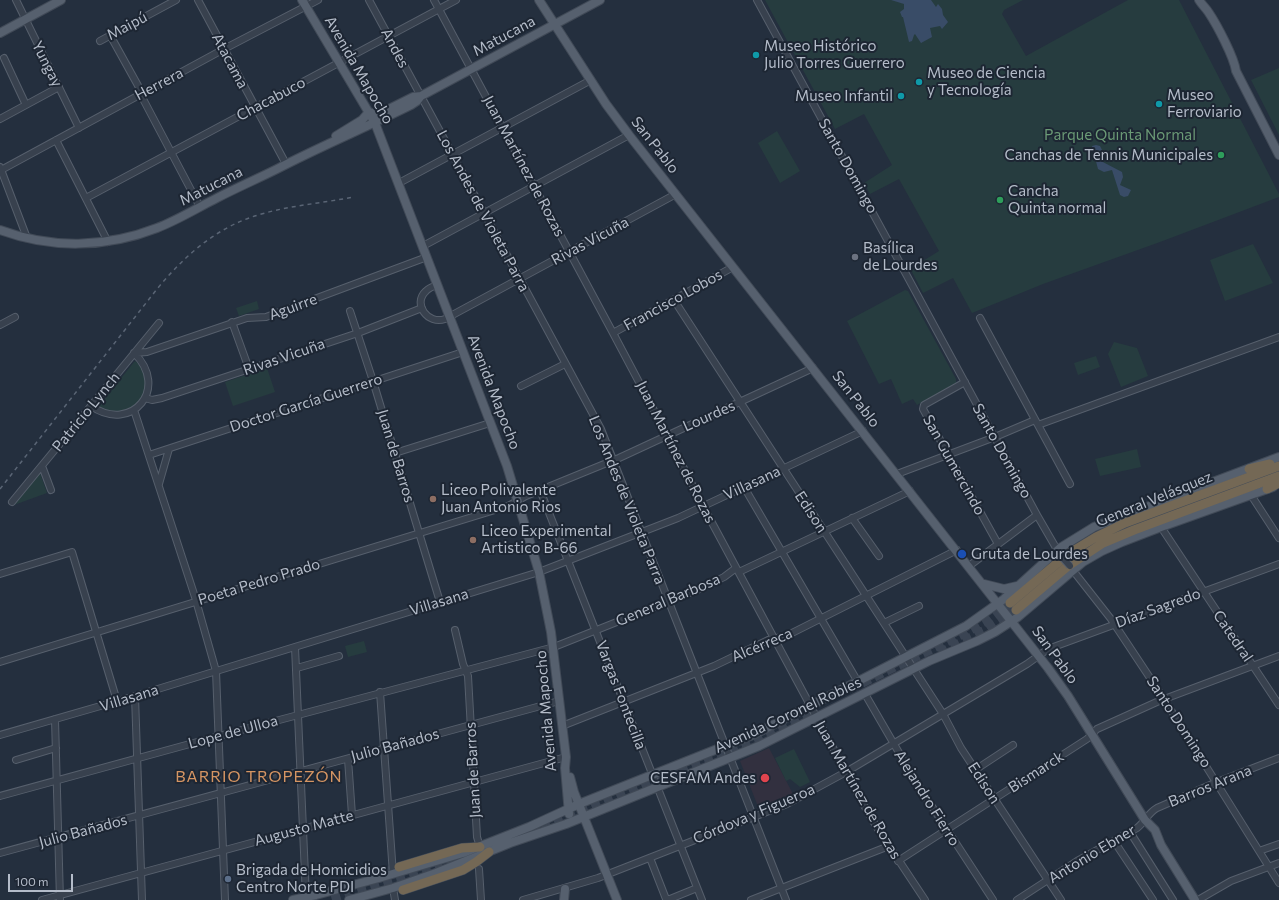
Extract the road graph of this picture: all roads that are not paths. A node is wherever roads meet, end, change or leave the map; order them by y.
1 (16, 0) edge
2 (61, 0) edge
3 (176, 0) edge
4 (198, 0) edge
5 (318, 0) edge
6 (369, 0) edge
7 (434, 0) edge
8 (456, 0) edge
9 (539, 0) edge
10 (600, 0) edge
11 (757, 0) edge
12 (1201, 2) edge
13 (304, 3) edge
14 (439, 9) junction
15 (26, 19) junction
16 (554, 24) junction
17 (0, 33) edge
18 (110, 35) junction
19 (388, 36) junction
20 (100, 40) dead end
21 (224, 49) junction
22 (4, 58) dead end
23 (339, 62) junction
24 (472, 69) junction
25 (591, 80) junction
26 (59, 86) junction
27 (141, 94) junction
28 (421, 96) junction
29 (26, 105) junction
30 (256, 108) junction
31 (369, 112) junction
32 (0, 119) edge
33 (375, 123) junction
34 (503, 127) junction
35 (79, 128) junction
36 (630, 135) junction
37 (56, 140) junction
38 (324, 145) junction
39 (171, 153) junction
40 (452, 154) junction
41 (1279, 155) edge
42 (286, 164) junction
43 (0, 169) edge
44 (399, 183) junction
45 (535, 186) junction
46 (676, 194) junction
47 (86, 198) junction
48 (200, 207) junction
49 (485, 213) junction
50 (0, 230) edge
51 (27, 238) junction
52 (108, 242) junction
53 (423, 246) junction
54 (570, 252) junction
55 (427, 256) junction
56 (733, 268) junction
57 (520, 279) junction
58 (437, 285) junction
59 (674, 300) junction
60 (422, 308) junction
61 (350, 311) dead end
62 (450, 316) junction
63 (15, 317) dead end
64 (980, 318) dead end
65 (232, 322) junction
66 (159, 323) dead end
67 (0, 325) edge
68 (358, 332) junction
69 (613, 333) junction
70 (1279, 336) edge
71 (464, 352) junction
72 (134, 353) junction
73 (566, 364) junction
74 (813, 368) junction
75 (249, 369) junction
76 (373, 382) junction
77 (965, 382) junction
78 (521, 386) dead end
79 (145, 398) junction
80 (740, 402) junction
81 (91, 406) junction
82 (134, 410) junction
83 (1036, 422) junction
84 (490, 423) junction
85 (863, 431) junction
86 (667, 435) junction
87 (995, 438) junction
88 (169, 449) junction
89 (395, 453) junction
90 (149, 455) junction
91 (950, 455) junction
92 (1279, 457) edge
93 (613, 461) junction
94 (1279, 462) edge
95 (42, 466) junction
96 (1279, 466) edge
97 (783, 469) junction
98 (1249, 469) junction
99 (897, 474) junction
100 (1279, 476) edge
101 (1070, 484) dead end
102 (1279, 484) edge
103 (159, 486) junction
104 (744, 487) junction
105 (1267, 489) joint
106 (51, 490) dead end
107 (540, 490) junction
108 (910, 491) junction
109 (1251, 495) junction
110 (518, 501) junction
111 (12, 502) dead end
112 (703, 506) junction
113 (1037, 515) junction
114 (852, 518) junction
115 (1161, 527) junction
116 (641, 532) junction
117 (824, 532) junction
118 (420, 533) junction
119 (1279, 538) edge
120 (998, 544) junction
121 (956, 550) junction
122 (782, 552) junction
123 (1059, 553) junction
124 (879, 556) dead end
125 (568, 561) junction
126 (1279, 564) edge
127 (969, 566) junction
128 (1071, 568) junction
129 (737, 570) junction
130 (539, 572) junction
131 (0, 574) edge
132 (983, 584) junction
133 (1020, 584) junction
134 (1204, 592) junction
135 (866, 596) junction
136 (668, 601) junction
137 (196, 602) junction
138 (440, 602) junction
139 (998, 604) junction
140 (918, 606) dead end
141 (821, 619) junction
142 (1012, 621) junction
143 (884, 623) junction
144 (1114, 624) junction
145 (455, 630) dead end
146 (596, 630) junction
147 (96, 633) junction
148 (774, 639) junction
149 (296, 647) junction
150 (554, 647) junction
151 (1039, 655) junction
152 (339, 656) dead end
153 (1279, 656) edge
154 (906, 658) junction
155 (0, 662) edge
156 (1253, 666) junction
157 (296, 668) junction
158 (466, 669) junction
159 (913, 669) junction
160 (216, 671) junction
161 (696, 673) junction
162 (858, 682) junction
163 (380, 692) junction
164 (865, 694) junction
165 (135, 696) junction
166 (1164, 699) junction
167 (117, 701) junction
168 (559, 701) junction
169 (624, 702) junction
170 (811, 706) junction
171 (1279, 706) edge
172 (298, 714) junction
173 (943, 714) junction
174 (817, 718) junction
175 (55, 720) junction
176 (471, 725) junction
177 (562, 726) junction
178 (1092, 734) junction
179 (0, 735) edge
180 (218, 736) junction
181 (893, 744) junction
182 (1013, 745) dead end
183 (725, 746) junction
184 (56, 748) junction
185 (384, 749) junction
186 (566, 757) junction
187 (137, 758) junction
188 (348, 758) junction
189 (730, 758) junction
190 (1279, 758) edge
191 (16, 760) dead end
192 (975, 770) junction
193 (301, 771) junction
194 (846, 772) junction
195 (652, 775) junction
196 (57, 780) junction
197 (474, 782) junction
198 (1217, 782) junction
199 (657, 787) junction
200 (221, 793) junction
201 (0, 796) edge
202 (994, 798) junction
203 (579, 804) junction
204 (388, 805) junction
205 (569, 808) junction
206 (595, 812) junction
207 (139, 815) junction
208 (352, 815) junction
209 (585, 816) junction
210 (753, 817) junction
211 (1145, 820) junction
212 (570, 822) junction
213 (589, 827) junction
214 (303, 828) junction
215 (947, 829) junction
216 (1130, 832) junction
217 (58, 837) junction
218 (1114, 841) junction
219 (1279, 844) edge
220 (480, 846) junction
221 (681, 846) junction
222 (889, 846) junction
223 (223, 850) junction
224 (1259, 851) junction
225 (489, 852) joint
226 (0, 853) edge
227 (650, 858) junction
228 (898, 861) junction
229 (1279, 863) edge
230 (1269, 867) junction
231 (479, 869) dead end
232 (396, 871) junction
233 (141, 873) junction
234 (607, 875) junction
235 (1048, 880) junction
236 (1279, 883) edge
237 (565, 888) junction
238 (698, 888) junction
239 (782, 888) junction
240 (398, 889) junction
241 (60, 898) edge
242 (306, 898) junction
243 (42, 900) edge
244 (142, 900) edge
245 (224, 900) edge
246 (293, 900) edge
247 (353, 900) edge
248 (395, 900) edge
249 (481, 900) edge
250 (523, 900) edge
251 (564, 900) edge
252 (617, 900) edge
253 (702, 900) edge
254 (751, 900) edge
255 (786, 900) edge
256 (924, 900) edge
257 (993, 900) edge
258 (1017, 900) edge
259 (1061, 900) edge
260 (1153, 900) edge
261 (1173, 900) edge
262 (1195, 900) edge
263 (1198, 900) edge

1 - 15 street, Yungay
2 - 15 main road
3 - 18 street, Maipú
4 - 21 street, Atacama
5 - 13 street, Herrera
6 - 19 street, Andes
7 - 14 street, Juan Martínez de Rozas
8 - 14 street, Chacabuco
9 - 16 main road, San Pablo
10 - 16 main road, Matucana
11 - 77 street, Santo Domingo
12 - 41 main road
13 - 21 street, Herrera
13 - 23 main road, Avenida Mapocho
14 - 19 street, Chacabuco
14 - 24 street, Juan Martínez de Rozas
15 - 17 main road
15 - 26 street, Yungay
16 - 24 main road, Matucana
16 - 25 main road, San Pablo
18 - 20 street, Maipú
18 - 27 street
19 - 23 street, Chacabuco
19 - 28 street, Andes
21 - 27 street, Herrera
21 - 30 street, Atacama
22 - 29 street
23 - 30 street, Chacabuco
23 - 31 main road, Avenida Mapocho
24 - 28 main road, Matucana
24 - 34 street, Juan Martínez de Rozas
25 - 34 street
25 - 36 main road, San Pablo
26 - 29 street
26 - 35 street, Yungay
27 - 35 street, Herrera
27 - 39 street
28 - 31 main road, Matucana
28 - 33 main road, Matucana
28 - 40 street, Los Andes de Violeta Parra
29 - 32 street
30 - 39 street, Chacabuco
30 - 42 street, Atacama
31 - 33 main road, Avenida Mapocho
31 - 38 main road
33 - 38 main road, Matucana
33 - 44 main road, Avenida Mapocho
34 - 40 street
34 - 45 street, Juan Martínez de Rozas
35 - 37 street, Herrera
36 - 45 street
36 - 46 main road, San Pablo
37 - 43 street, Herrera
37 - 47 street
38 - 42 main road, Matucana
39 - 47 street, Chacabuco
39 - 48 street
40 - 44 street
40 - 49 street, Los Andes de Violeta Parra
42 - 48 main road, Matucana
43 - 51 street
44 - 53 main road, Avenida Mapocho
45 - 49 street
45 - 54 street, Juan Martínez de Rozas
46 - 54 street, Rivas Vicuña
46 - 56 main road, San Pablo
47 - 52 street
48 - 52 main road, Matucana
49 - 53 street
49 - 57 street, Los Andes de Violeta Parra
50 - 51 main road, Matucana
51 - 52 main road, Matucana
53 - 55 main road, Avenida Mapocho
54 - 57 street, Rivas Vicuña
54 - 69 street, Juan Martínez de Rozas
55 - 58 main road, Avenida Mapocho
55 - 65 street, Aguirre
56 - 59 street, Francisco Lobos
56 - 74 main road, San Pablo
57 - 62 street, Rivas Vicuña
57 - 73 street, Los Andes de Violeta Parra
58 - 60 street
58 - 62 main road, Avenida Mapocho
59 - 69 street, Francisco Lobos
59 - 80 street, Edison
60 - 62 street, Rivas Vicuña
60 - 68 street, Rivas Vicuña
61 - 68 street, Juan de Barros
62 - 71 main road, Avenida Mapocho
63 - 67 street
64 - 83 street
65 - 72 street, Aguirre
65 - 75 street
66 - 72 street, Patricio Lynch
68 - 75 street, Rivas Vicuña
68 - 76 street, Juan de Barros
69 - 86 street, Juan Martínez de Rozas
70 - 83 street
71 - 76 street, Doctor García Guerrero
71 - 84 main road, Avenida Mapocho
72 - 79 street
72 - 81 street, Patricio Lynch
73 - 78 street
73 - 93 street, Los Andes de Violeta Parra
74 - 80 street, Lourdes
74 - 85 main road, San Pablo
75 - 79 street, Rivas Vicuña
76 - 88 street, Doctor García Guerrero
76 - 89 street, Juan de Barros
77 - 87 street, Santo Domingo
77 - 91 street, San Gumercindo
79 - 82 street
80 - 86 street, Lourdes
80 - 97 street, Edison
81 - 82 street
81 - 95 street, Patricio Lynch
82 - 90 street
83 - 87 street
83 - 101 street
84 - 89 street
84 - 110 main road, Avenida Mapocho
85 - 97 street, Villasana
85 - 99 main road, San Pablo
86 - 93 street, Lourdes
86 - 112 street, Juan Martínez de Rozas
87 - 91 street
87 - 113 street, Santo Domingo
88 - 90 street, Doctor García Guerrero
88 - 103 street
89 - 118 street, Juan de Barros
90 - 103 street
91 - 99 street
91 - 120 street, San Gumercindo
92 - 98 main road, Avenida Coronel Robles
93 - 107 street, Lourdes
93 - 116 street, Los Andes de Violeta Parra
94 - 98 highway
95 - 106 street
95 - 111 street, Patricio Lynch
96 - 100 highway, General Velásquez
97 - 104 street, Villasana
97 - 117 street, Edison
98 - 123 main road, Avenida Coronel Robles
99 - 108 main road, San Pablo
102 - 105 highway
103 - 137 street
104 - 112 street, Villasana
104 - 122 street
105 - 109 main road, Avenida Coronel Robles
107 - 110 street, Lourdes
107 - 125 street, Vargas Fontecilla
108 - 114 street, General Barbosa
108 - 121 main road, San Pablo
109 - 115 main road, Avenida Coronel Robles
109 - 119 street
110 - 118 street, Poeta Pedro Prado
110 - 130 main road, Avenida Mapocho
112 - 116 street, Villasana
112 - 129 street, Juan Martínez de Rozas
113 - 120 street
113 - 123 street, Santo Domingo
114 - 117 street, General Barbosa
114 - 124 street
115 - 128 main road, Avenida Coronel Robles
115 - 134 street, Catedral
116 - 125 street, Villasana
116 - 136 street, Los Andes de Violeta Parra
117 - 122 street, General Barbosa
117 - 135 street, Edison
118 - 137 street, Poeta Pedro Prado
118 - 138 street, Juan de Barros
120 - 127 street
121 - 127 main road, San Pablo
121 - 135 street, Alcérreca
122 - 129 street, General Barbosa
122 - 141 street
123 - 128 street, Santo Domingo, bridge
123 - 133 main road, Avenida Coronel Robles
125 - 130 street, Villasana
125 - 146 street, Vargas Fontecilla
126 - 134 street, Díaz Sagredo
127 - 132 main road, San Pablo
128 - 142 main road, Avenida Coronel Robles
128 - 144 street, Santo Domingo
129 - 136 street, General Barbosa
129 - 148 street, Juan Martínez de Rozas
130 - 138 street, Villasana
130 - 150 main road, Avenida Mapocho
131 - 147 street
132 - 133 main road
132 - 139 main road, San Pablo
133 - 139 main road, Avenida Coronel Robles
134 - 144 street, Díaz Sagredo
134 - 156 street, Catedral
135 - 141 street, Alcérreca
135 - 143 street, Edison
136 - 146 street, General Barbosa
136 - 161 street, Los Andes de Violeta Parra
137 - 147 street, Poeta Pedro Prado
137 - 160 street
138 - 149 street, Villasana
139 - 142 main road, San Pablo
139 - 154 main road, Avenida Coronel Robles
140 - 143 street
141 - 148 street, Alcérreca
141 - 162 street
142 - 151 main road, San Pablo
142 - 159 main road, Avenida Coronel Robles
143 - 154 street, Edison
144 - 151 street, Díaz Sagredo
144 - 166 street, Santo Domingo
145 - 158 street
146 - 150 street, General Barbosa
146 - 169 street, Vargas Fontecilla
147 - 155 street, Poeta Pedro Prado
147 - 167 street
148 - 161 street, Alcérreca
148 - 170 street, Juan Martínez de Rozas
149 - 157 street
149 - 160 street, Villasana
150 - 158 street, Lope de Ulloa
150 - 168 main road, Avenida Mapocho
151 - 173 street, Córdova y Figueroa
151 - 178 main road, San Pablo
152 - 157 street
153 - 156 street, Bismarck
154 - 159 street, Edison
154 - 162 main road, Avenida Coronel Robles
156 - 166 street, Bismarck
156 - 171 street, Catedral
157 - 172 street
158 - 163 street, Lope de Ulloa
158 - 176 street, Juan de Barros
159 - 164 main road, Avenida Coronel Robles
159 - 173 street, Edison
160 - 165 street, Villasana
160 - 180 street
161 - 169 street, Alcérreca
161 - 183 street, Los Andes de Violeta Parra
162 - 170 main road, Avenida Coronel Robles
163 - 172 street, Lope de Ulloa
163 - 185 street
164 - 174 main road, Avenida Coronel Robles
164 - 181 street, Alejandro Fierro
165 - 167 street, Villasana
165 - 187 street
166 - 178 street, Bismarck
166 - 198 street, Santo Domingo
167 - 175 street, Villasana
168 - 176 street, Julio Bañados
168 - 177 main road, Avenida Mapocho
169 - 177 street, Alcérreca
169 - 195 street, Vargas Fontecilla
170 - 174 street, Juan Martínez de Rozas
170 - 183 main road, Avenida Coronel Robles
172 - 180 street, Lope de Ulloa
172 - 193 street
173 - 181 street, Córdova y Figueroa
173 - 192 street, Edison
174 - 189 main road, Avenida Coronel Robles
174 - 194 street, Juan Martínez de Rozas
175 - 179 street, Villasana
175 - 184 street
176 - 185 street, Julio Bañados
176 - 197 street, Juan de Barros
177 - 186 main road, Avenida Mapocho
178 - 202 street, Bismarck
178 - 211 main road, San Pablo
180 - 187 street, Lope de Ulloa
180 - 200 street
181 - 194 street, Córdova y Figueroa
181 - 215 street, Alejandro Fierro
182 - 192 street
183 - 189 street, Los Andes de Violeta Parra
183 - 195 main road, Avenida Coronel Robles
184 - 191 street
184 - 196 street
185 - 188 street, Julio Bañados
185 - 204 street
186 - 197 street, Augusto Matte
186 - 203 main road
186 - 205 main road, Avenida Mapocho
187 - 196 street, Lope de Ulloa
187 - 207 street
188 - 193 street, Julio Bañados
188 - 208 street
189 - 199 main road, Avenida Coronel Robles
189 - 210 street, Los Andes de Violeta Parra
190 - 198 street, Barros Arana
192 - 202 street, Edison
193 - 200 street, Julio Bañados
193 - 214 street
194 - 210 street, Córdova y Figueroa
194 - 222 street, Juan Martínez de Rozas
195 - 199 street, Vargas Fontecilla
195 - 203 main road, Avenida Coronel Robles
196 - 201 street, Lope de Ulloa
196 - 217 street
197 - 204 street, Augusto Matte
197 - 220 street, Juan de Barros
198 - 211 street, Barros Arana
198 - 224 street, Santo Domingo
199 - 206 main road, Avenida Coronel Robles
199 - 221 street, Vargas Fontecilla
200 - 207 street, Julio Bañados
200 - 223 street
202 - 215 street, Bismarck
202 - 235 street, Edison
203 - 205 main road, Avenida Coronel Robles
203 - 209 main road
204 - 208 street, Augusto Matte
204 - 232 street
205 - 212 main road, Avenida Mapocho
205 - 220 main road, Avenida Coronel Robles
206 - 209 main road, Avenida Coronel Robles
206 - 213 main road
207 - 217 street, Julio Bañados
207 - 233 street
208 - 214 street, Augusto Matte
209 - 212 main road, Avenida Coronel Robles
209 - 213 main road
210 - 221 street, Córdova y Figueroa
210 - 239 street, Los Andes de Violeta Parra
211 - 216 street, Antonio Ebner
211 - 262 main road, San Pablo
212 - 225 main road, Avenida Coronel Robles
213 - 234 main road
214 - 223 street, Augusto Matte
214 - 242 street
215 - 228 street, Bismarck
215 - 257 street, Alejandro Fierro
216 - 218 street, Antonio Ebner
216 - 261 street
217 - 226 street, Julio Bañados
217 - 241 street
218 - 235 street, Antonio Ebner
218 - 260 street
219 - 224 street
220 - 232 highway
221 - 227 street, Córdova y Figueroa
221 - 238 street, Vargas Fontecilla
222 - 228 street, Juan Martínez de Rozas
222 - 239 street
223 - 233 street, Augusto Matte
223 - 245 street
224 - 230 street, Santo Domingo
225 - 240 highway
227 - 234 street, Córdova y Figueroa
227 - 238 street
228 - 256 street, Juan Martínez de Rozas
229 - 230 street
230 - 236 street, Santo Domingo
230 - 263 street
231 - 249 street
232 - 242 main road
233 - 241 street, Augusto Matte
233 - 244 street
234 - 237 street, Córdova y Figueroa
234 - 252 main road
235 - 258 street, Antonio Ebner
235 - 259 street, Edison
237 - 250 street, Córdova y Figueroa
237 - 251 main road
238 - 253 street, Vargas Fontecilla
239 - 254 street
239 - 255 street, Los Andes de Violeta Parra
240 - 247 main road
240 - 248 street
241 - 243 street, Augusto Matte
242 - 246 main road

